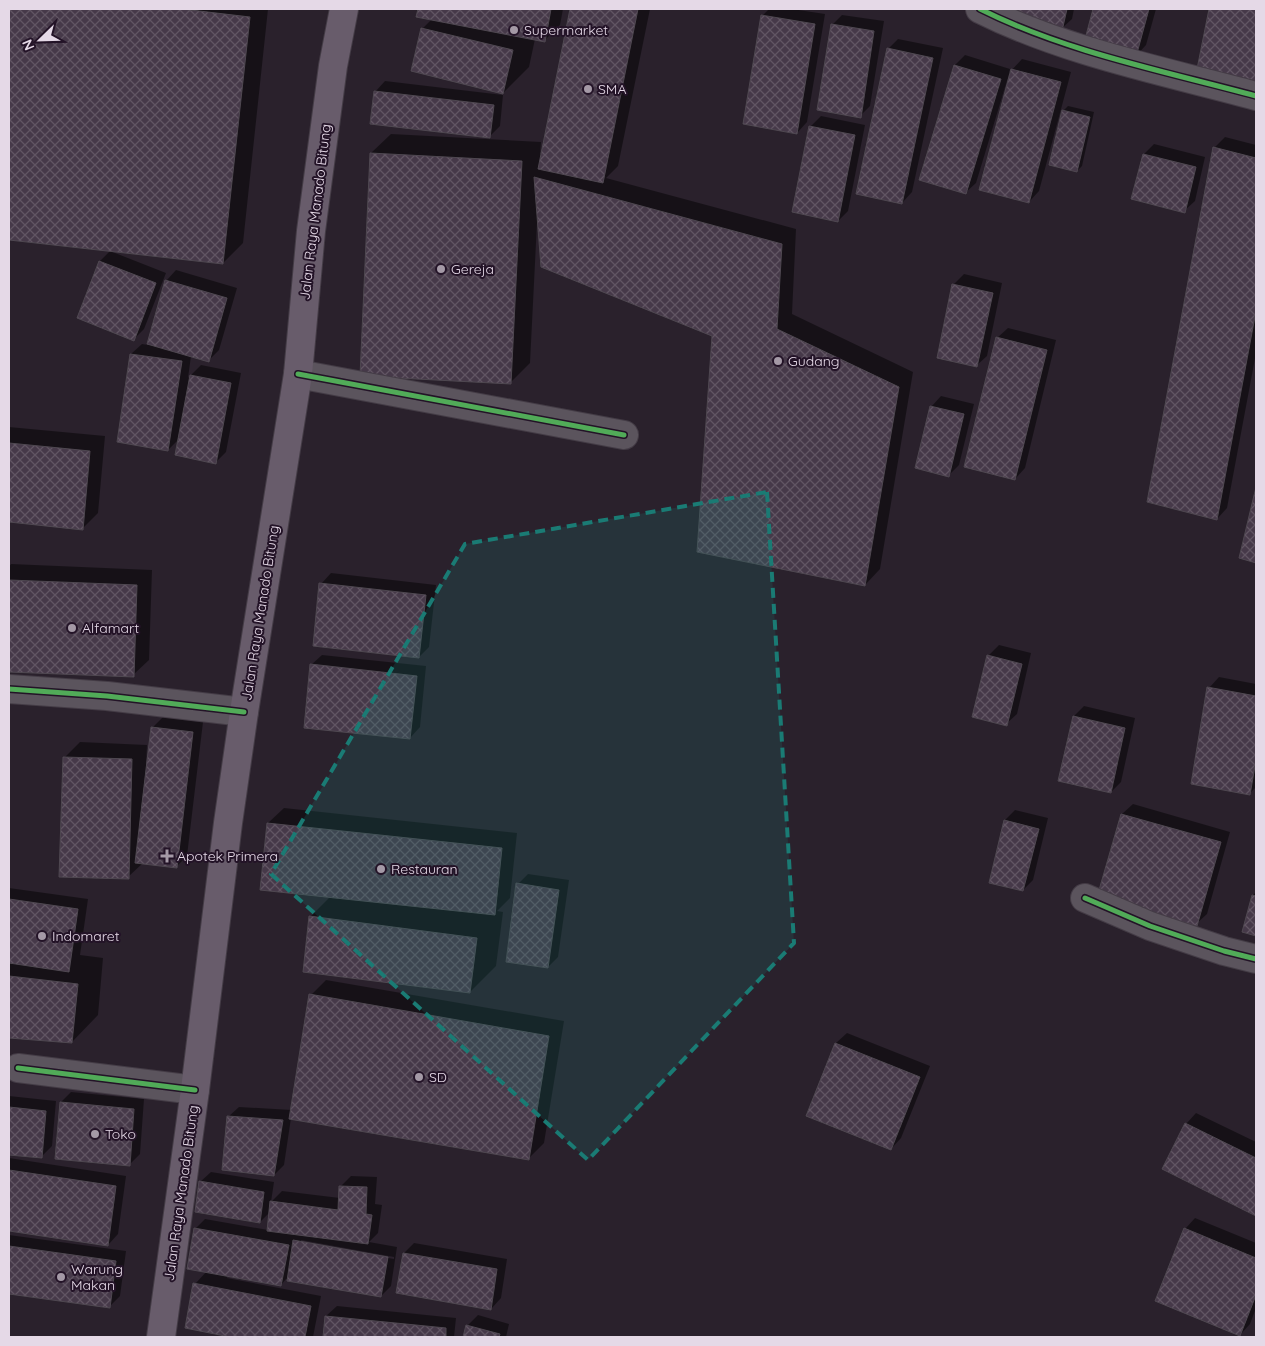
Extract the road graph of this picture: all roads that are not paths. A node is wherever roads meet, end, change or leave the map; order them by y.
1 (344, 9) edge
2 (980, 9) edge
3 (1256, 96) edge
4 (298, 374) junction
5 (624, 435) dead end
6 (9, 689) edge
7 (244, 712) junction
8 (1085, 898) dead end
9 (1256, 959) edge
10 (18, 1068) dead end
11 (194, 1090) junction
12 (161, 1337) edge

1 - 4 highway, Jalan Raya Manado Bitung
2 - 3 street
4 - 5 street
4 - 7 highway, Jalan Raya Manado Bitung
6 - 7 street
7 - 11 highway, Jalan Raya Manado Bitung
8 - 9 street
10 - 11 street
11 - 12 highway, Jalan Raya Manado Bitung

